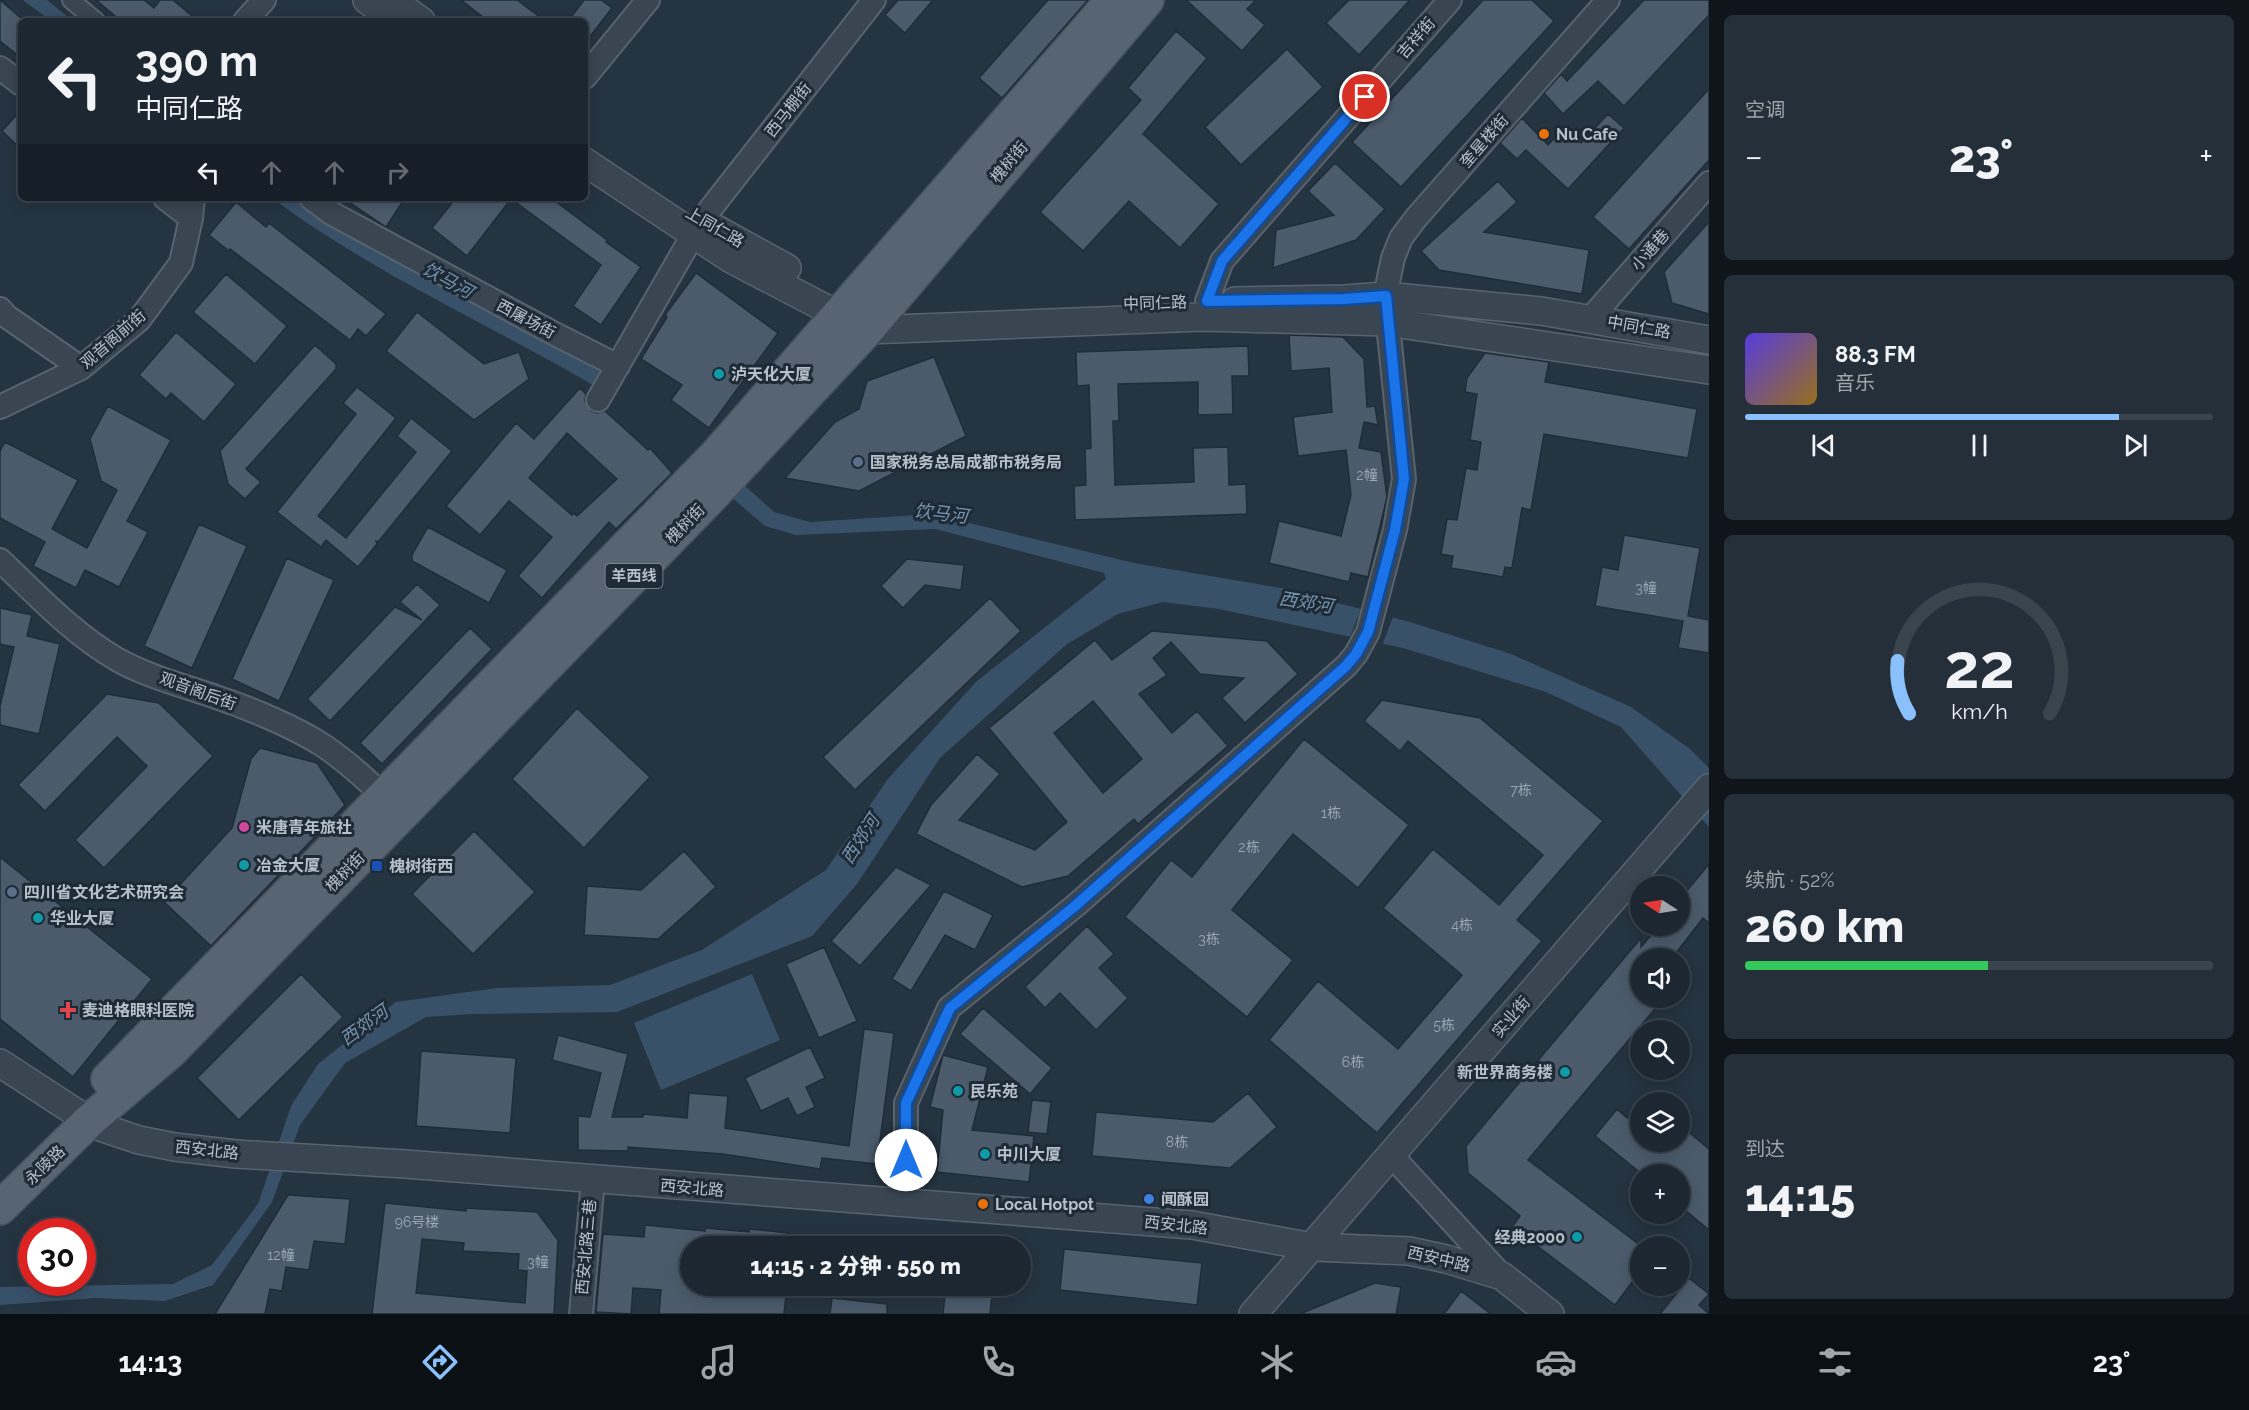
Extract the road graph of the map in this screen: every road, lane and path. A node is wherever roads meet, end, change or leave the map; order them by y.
1 (70, 0) edge
2 (264, 0) edge
3 (367, 0) edge
4 (392, 0) edge
5 (648, 0) edge
6 (874, 0) edge
7 (1113, 0) edge
8 (1147, 0) edge
9 (1450, 0) edge
10 (1608, 0) edge
11 (92, 18) edge
12 (248, 18) edge
13 (391, 18) edge
14 (417, 18) edge
15 (0, 68) edge
16 (588, 73) edge
17 (18, 82) edge
18 (588, 143) edge
19 (588, 164) edge
20 (1709, 183) edge
21 (173, 201) edge
22 (315, 201) edge
23 (192, 208) edge
24 (697, 227) junction
25 (1207, 301) junction
26 (0, 309) edge
27 (1386, 309) junction
28 (860, 315) junction
29 (1591, 318) junction
30 (1709, 340) edge
31 (618, 366) junction
32 (81, 368) junction
33 (1709, 370) edge
34 (598, 400) dead end
35 (0, 407) edge
36 (0, 560) edge
37 (1709, 788) edge
38 (393, 804) junction
39 (0, 1063) edge
40 (82, 1117) junction
41 (1392, 1156) junction
42 (593, 1180) junction
43 (0, 1186) edge
44 (906, 1204) junction
45 (0, 1208) edge
46 (1313, 1247) junction
47 (1502, 1276) junction
48 (581, 1314) edge
49 (1253, 1314) edge
50 (1550, 1314) edge

1 - 11 street
2 - 12 street
3 - 13 street
4 - 14 street
5 - 16 street
6 - 24 street, 西马棚街
7 - 28 main road, 槐树街 / 羊西线
8 - 28 main road, 槐树街 / 羊西线
9 - 25 street, 吉祥街
10 - 27 street, 奎星楼街
15 - 17 street
18 - 24 street, 上同仁路
19 - 24 street
20 - 29 street, 小通巷
21 - 23 street
22 - 31 street, 西屠场街
23 - 32 street, 观音阁前街
24 - 28 street, 上同仁路
24 - 31 street
25 - 27 street, 中同仁路
25 - 28 street, 中同仁路
26 - 32 street
27 - 28 street
27 - 29 street, 中同仁路
27 - 33 street
27 - 44 street, 奎星楼街
28 - 38 main road, 槐树街 / 羊西线
29 - 30 street, 中同仁路
31 - 34 street
32 - 35 street, 观音阁前街
36 - 38 street, 观音阁后街
37 - 41 street, 实业街
38 - 40 main road, 槐树街 / 羊西线
39 - 40 street, 西安北路
40 - 42 street, 西安北路
40 - 43 main road, 永陵路
40 - 45 main road, 永陵路
41 - 46 street, 实业街
41 - 47 street
42 - 44 street, 西安北路
42 - 48 street, 西安北路三巷
44 - 46 street, 西安北路
46 - 47 street, 西安中路
46 - 49 street, 实业街
47 - 50 street, 西安中路

